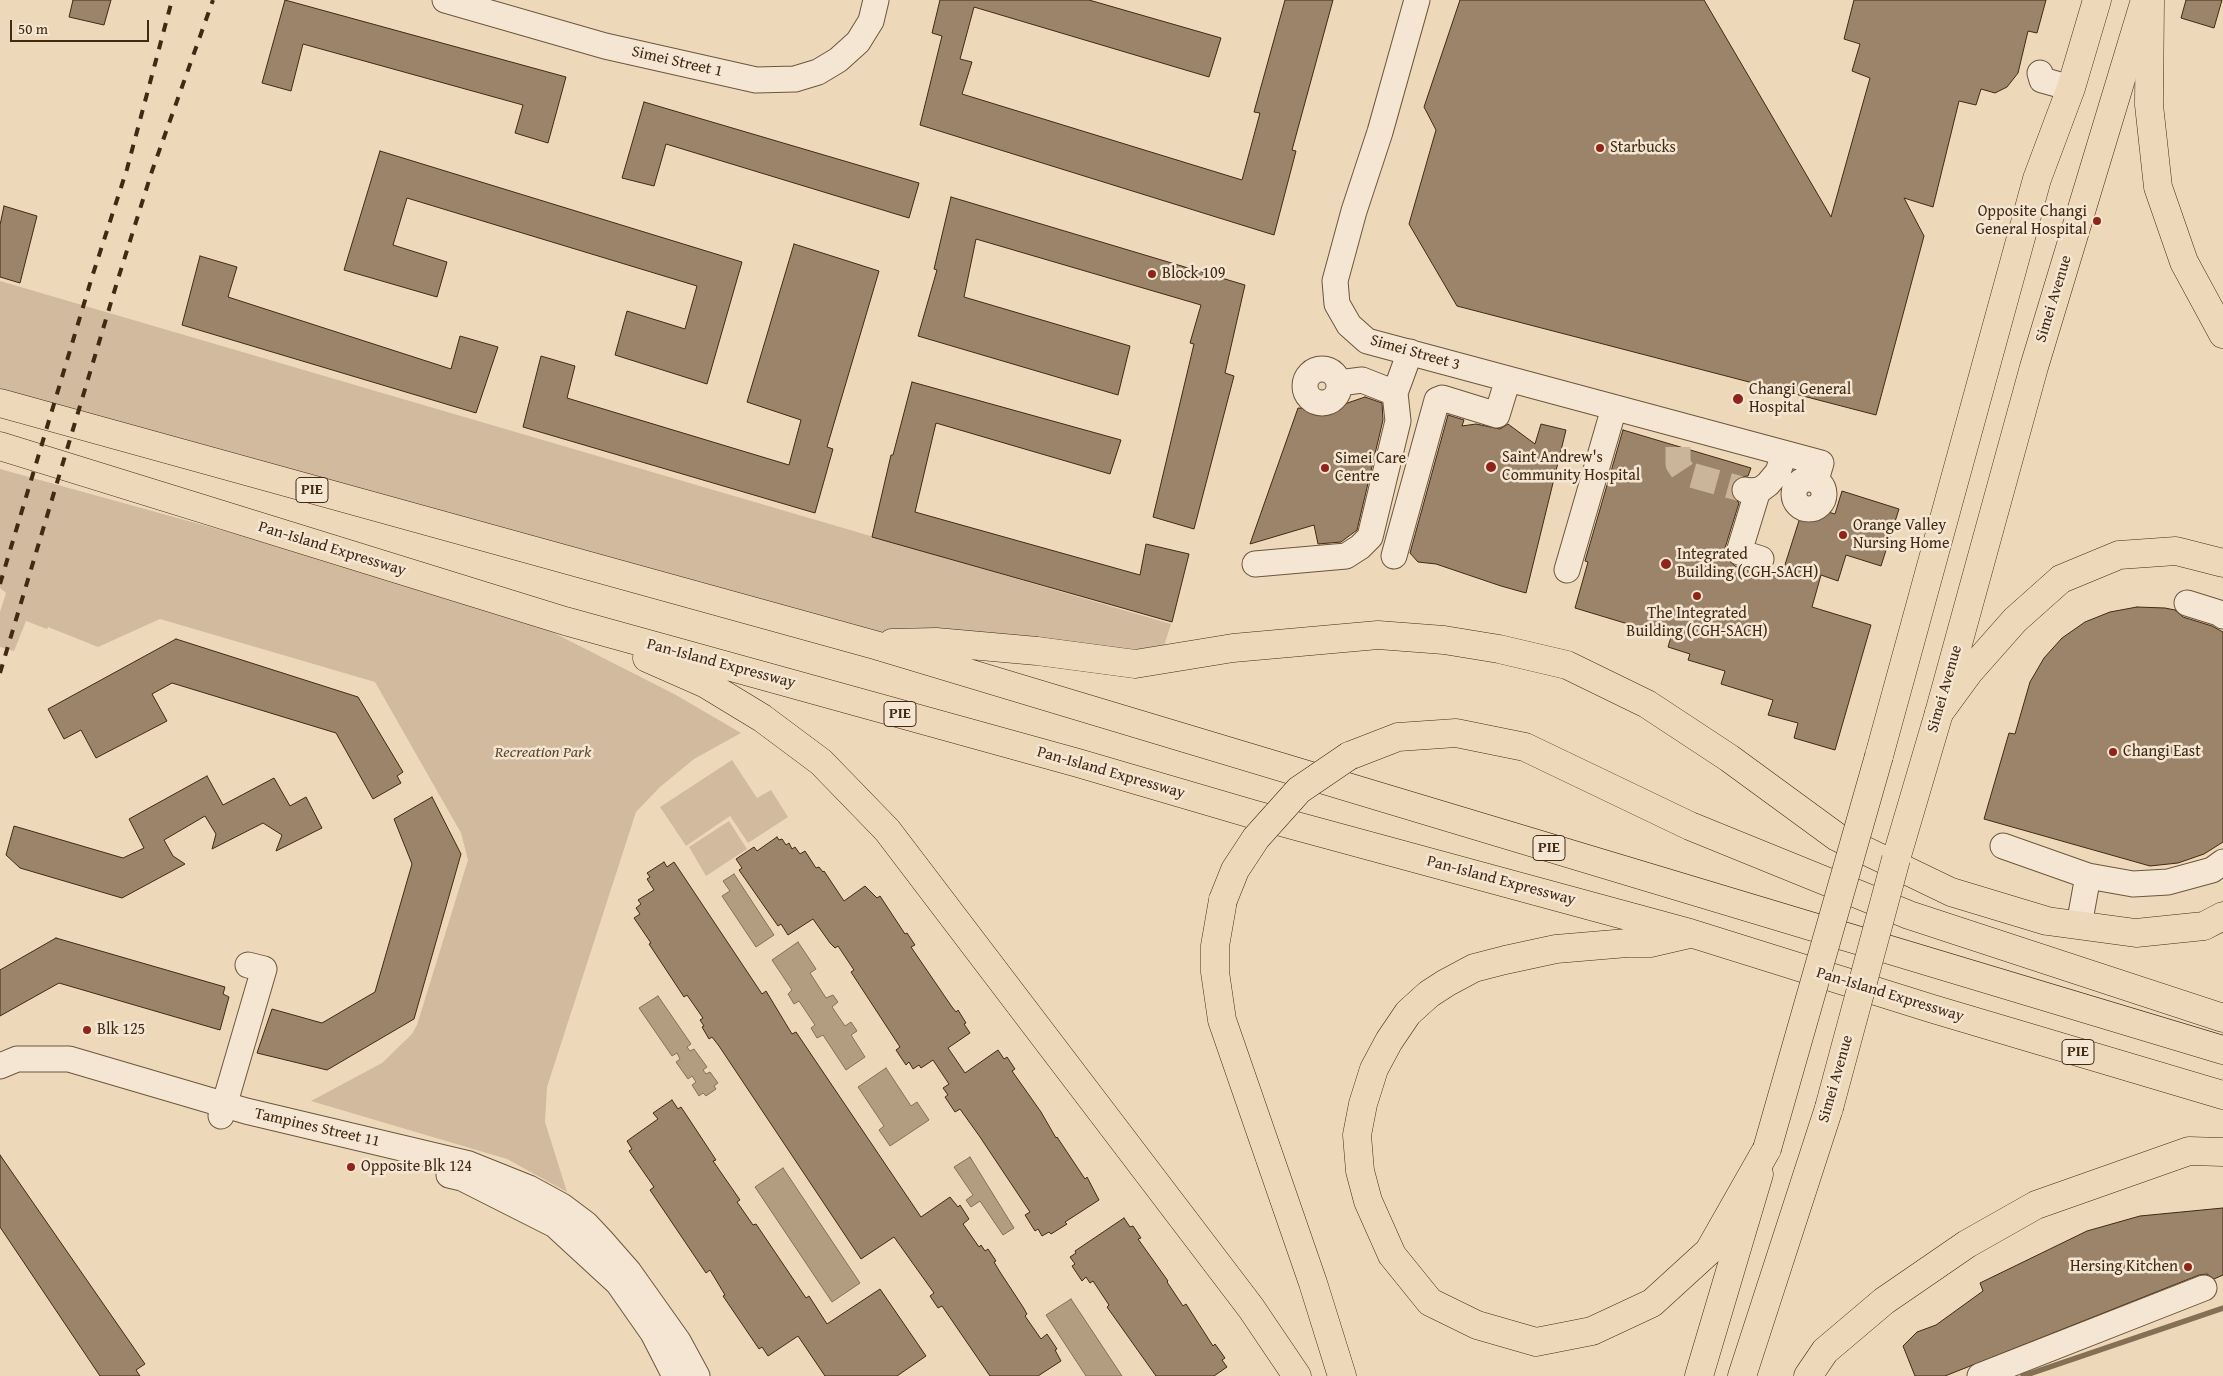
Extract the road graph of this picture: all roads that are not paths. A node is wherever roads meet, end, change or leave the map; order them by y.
1 (445, 0) edge
2 (860, 0) edge
3 (876, 0) edge
4 (1417, 0) edge
5 (2097, 0) edge
6 (2144, 0) edge
7 (2150, 0) edge
8 (503, 6) edge
9 (2040, 73) dead end
10 (2071, 88) junction
11 (2223, 334) edge
12 (1410, 352) junction
13 (1508, 379) junction
14 (1339, 383) dead end
15 (1395, 393) junction
16 (0, 403) edge
17 (1614, 408) junction
18 (0, 446) edge
19 (1784, 454) junction
20 (1816, 480) dead end
21 (1394, 556) dead end
22 (1761, 559) dead end
23 (2223, 563) edge
24 (1255, 564) dead end
25 (1567, 570) dead end
26 (2187, 603) dead end
27 (2223, 616) edge
28 (564, 621) junction
29 (875, 646) junction
30 (1939, 713) junction
31 (2003, 846) dead end
32 (2223, 862) edge
33 (2088, 876) junction
34 (2223, 916) edge
35 (2079, 925) junction
36 (1690, 933) junction
37 (256, 967) dead end
38 (2223, 1018) edge
39 (2223, 1050) edge
40 (0, 1066) edge
41 (0, 1081) edge
42 (2223, 1095) edge
43 (223, 1110) junction
44 (1767, 1149) junction
45 (2223, 1152) edge
46 (624, 1278) junction
47 (2204, 1288) dead end
48 (675, 1376) edge
49 (697, 1376) edge
50 (1297, 1376) edge
51 (1342, 1376) edge
52 (1699, 1376) edge
53 (1742, 1376) edge
54 (1808, 1376) edge
55 (1980, 1376) edge

1 - 8 street, Simei Street 1
2 - 8 street, Simei Street 1
3 - 8 street, Simei Street 1
4 - 12 street, Simei Street 3
5 - 10 main road
6 - 30 main road, Simei Avenue
7 - 11 main road
9 - 10 street
10 - 44 main road, bridge
12 - 13 street, Simei Street 3
12 - 15 street
13 - 17 street, Simei Street 3
13 - 21 street
14 - 15 street
15 - 24 street
16 - 29 main road, PIE
17 - 19 street, Simei Street 3
17 - 25 street
18 - 28 main road, Pan-Island Expressway / PIE
19 - 20 street, Simei Street 3
19 - 22 street
23 - 30 main road
26 - 27 street
28 - 36 main road, Pan-Island Expressway / PIE
28 - 50 main road
29 - 35 main road
29 - 39 main road, PIE
30 - 53 main road, Simei Avenue, bridge
31 - 33 street
32 - 33 street
33 - 35 street
34 - 35 main road
36 - 42 main road, Pan-Island Expressway / PIE
36 - 44 main road
37 - 43 street
38 - 51 main road, bridge
40 - 43 street, Tampines Street 11
41 - 43 street, Tampines Street 11
43 - 46 street, Tampines Street 11
44 - 52 main road
45 - 54 main road
46 - 48 street, Tampines Street 11
46 - 49 street, Tampines Street 11
47 - 55 street

